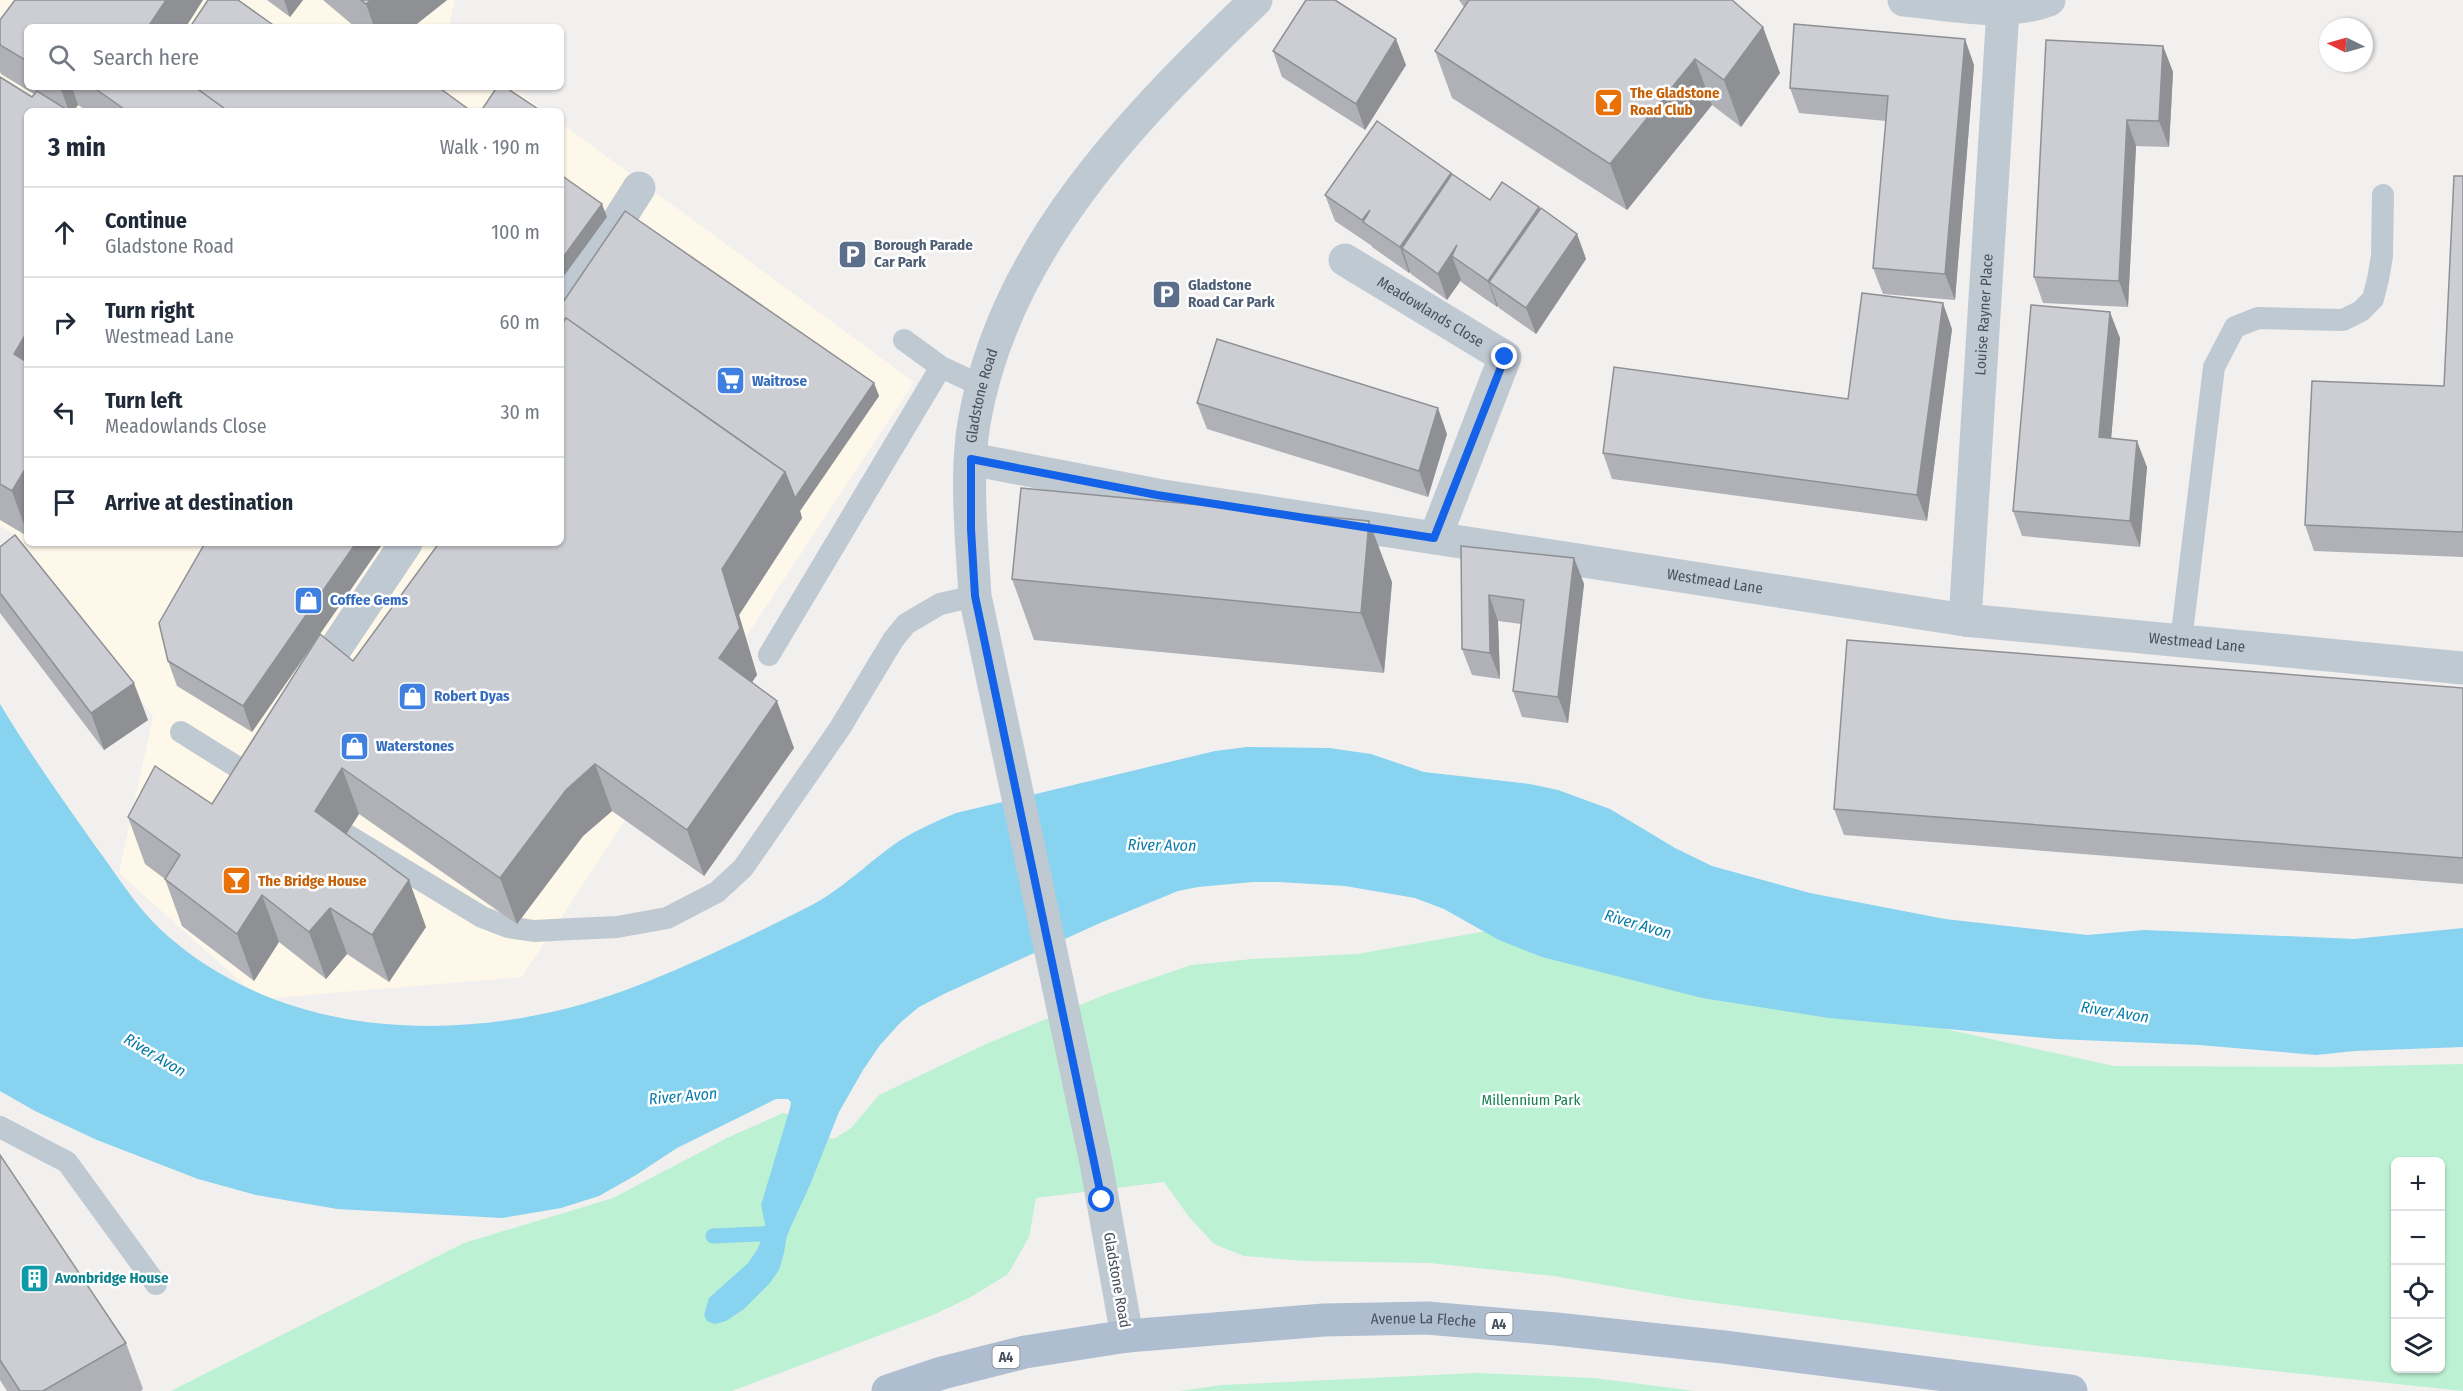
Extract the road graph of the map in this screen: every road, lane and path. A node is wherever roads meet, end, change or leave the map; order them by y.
1 (1256, 0) edge
2 (1904, 0) edge
3 (2049, 0) edge
4 (2003, 9) junction
5 (639, 188) dead end
6 (2383, 195) dead end
7 (1345, 260) dead end
8 (564, 306) edge
9 (903, 340) dead end
10 (941, 367) junction
11 (982, 386) junction
12 (971, 459) junction
13 (1434, 538) junction
14 (404, 546) edge
15 (975, 596) junction
16 (1965, 621) junction
17 (2181, 641) junction
18 (769, 655) dead end
19 (2463, 668) edge
20 (293, 711) edge
21 (181, 732) dead end
22 (268, 787) edge
23 (347, 835) edge
24 (0, 1127) edge
25 (156, 1284) dead end
26 (1127, 1336) junction
27 (888, 1391) edge
28 (2071, 1391) edge

1 - 11 street, Gladstone Road
2 - 4 street
3 - 4 street
4 - 16 street, Louise Rayner Place
5 - 8 street
6 - 17 lane
7 - 13 street, Meadowlands Close
9 - 10 lane
10 - 11 lane
10 - 18 lane
11 - 12 street, Gladstone Road
12 - 13 street, Westmead Lane
12 - 15 street, Gladstone Road
13 - 16 street, Westmead Lane
14 - 20 street
15 - 23 lane
15 - 26 street, Gladstone Road
16 - 17 street, Westmead Lane
17 - 19 street, Westmead Lane
21 - 22 lane
24 - 25 lane
26 - 27 main road, Avenue La Fleche / A4
26 - 28 main road, Avenue La Fleche / A4

